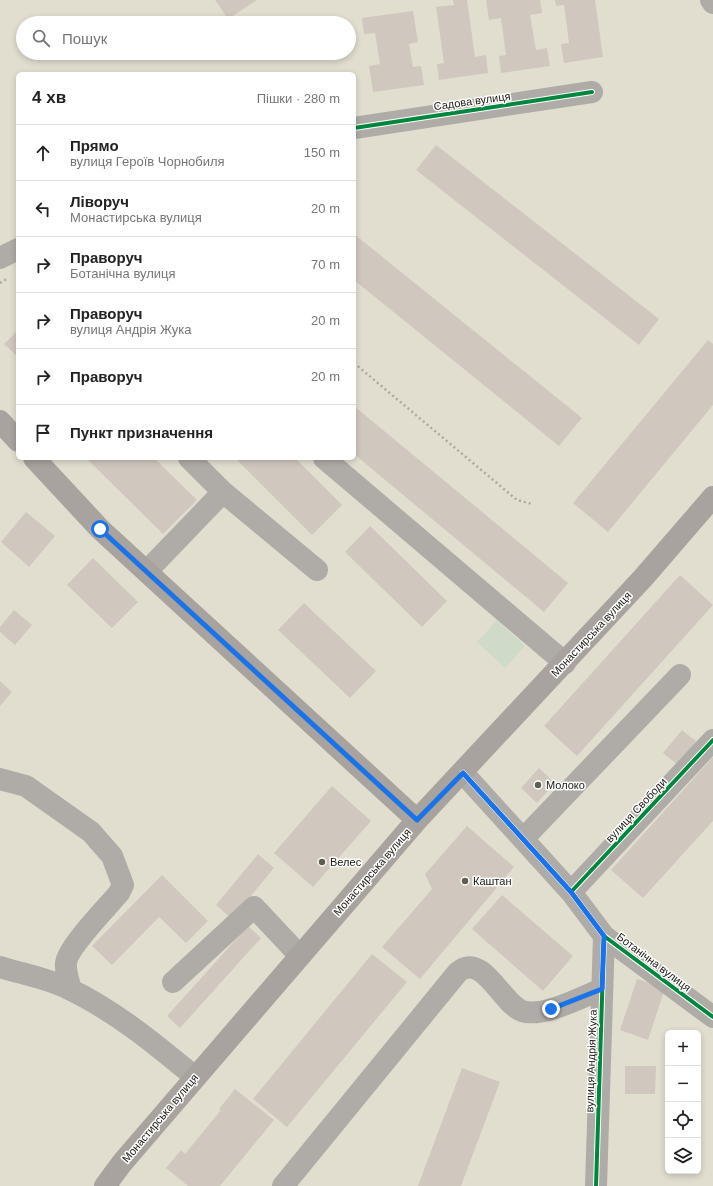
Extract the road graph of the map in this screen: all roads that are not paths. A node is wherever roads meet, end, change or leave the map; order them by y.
1 (710, 0) edge
2 (713, 3) edge
3 (592, 92) dead end
4 (356, 128) edge
5 (16, 250) edge
6 (0, 258) edge
7 (0, 421) edge
8 (16, 439) edge
9 (36, 460) edge
10 (191, 460) edge
11 (326, 460) edge
12 (223, 492) junction
13 (713, 497) edge
14 (317, 570) dead end
15 (147, 571) junction
16 (565, 663) junction
17 (680, 675) dead end
18 (713, 740) edge
19 (463, 773) junction
20 (0, 779) edge
21 (417, 820) junction
22 (523, 839) junction
23 (571, 892) junction
24 (604, 936) junction
25 (300, 956) junction
26 (0, 967) edge
27 (173, 982) dead end
28 (602, 989) junction
29 (71, 990) junction
30 (713, 1017) edge
31 (195, 1077) junction
32 (105, 1186) edge
33 (283, 1186) edge
34 (596, 1186) edge

1 - 2 street
3 - 4 street, Садова вулиця
5 - 6 street
7 - 8 main road
9 - 15 main road
10 - 12 street
11 - 16 street
12 - 14 street
12 - 15 street
13 - 16 main road, Монастирська вулиця
15 - 21 main road
16 - 19 main road, Монастирська вулиця
17 - 22 street
18 - 23 street, вулиця Свободи
19 - 21 main road, Монастирська вулиця
19 - 22 street, Ботанічна вулиця
20 - 29 street
21 - 25 main road, Монастирська вулиця
22 - 23 street, Ботанічна вулиця
23 - 24 street, Ботанічна вулиця
24 - 28 street, вулиця Андрія Жука
24 - 30 street, Ботанічна вулиця
25 - 27 street
25 - 31 main road, Монастирська вулиця
26 - 29 street
28 - 33 street
28 - 34 street, вулиця Андрія Жука
29 - 31 street
31 - 32 main road, Монастирська вулиця

